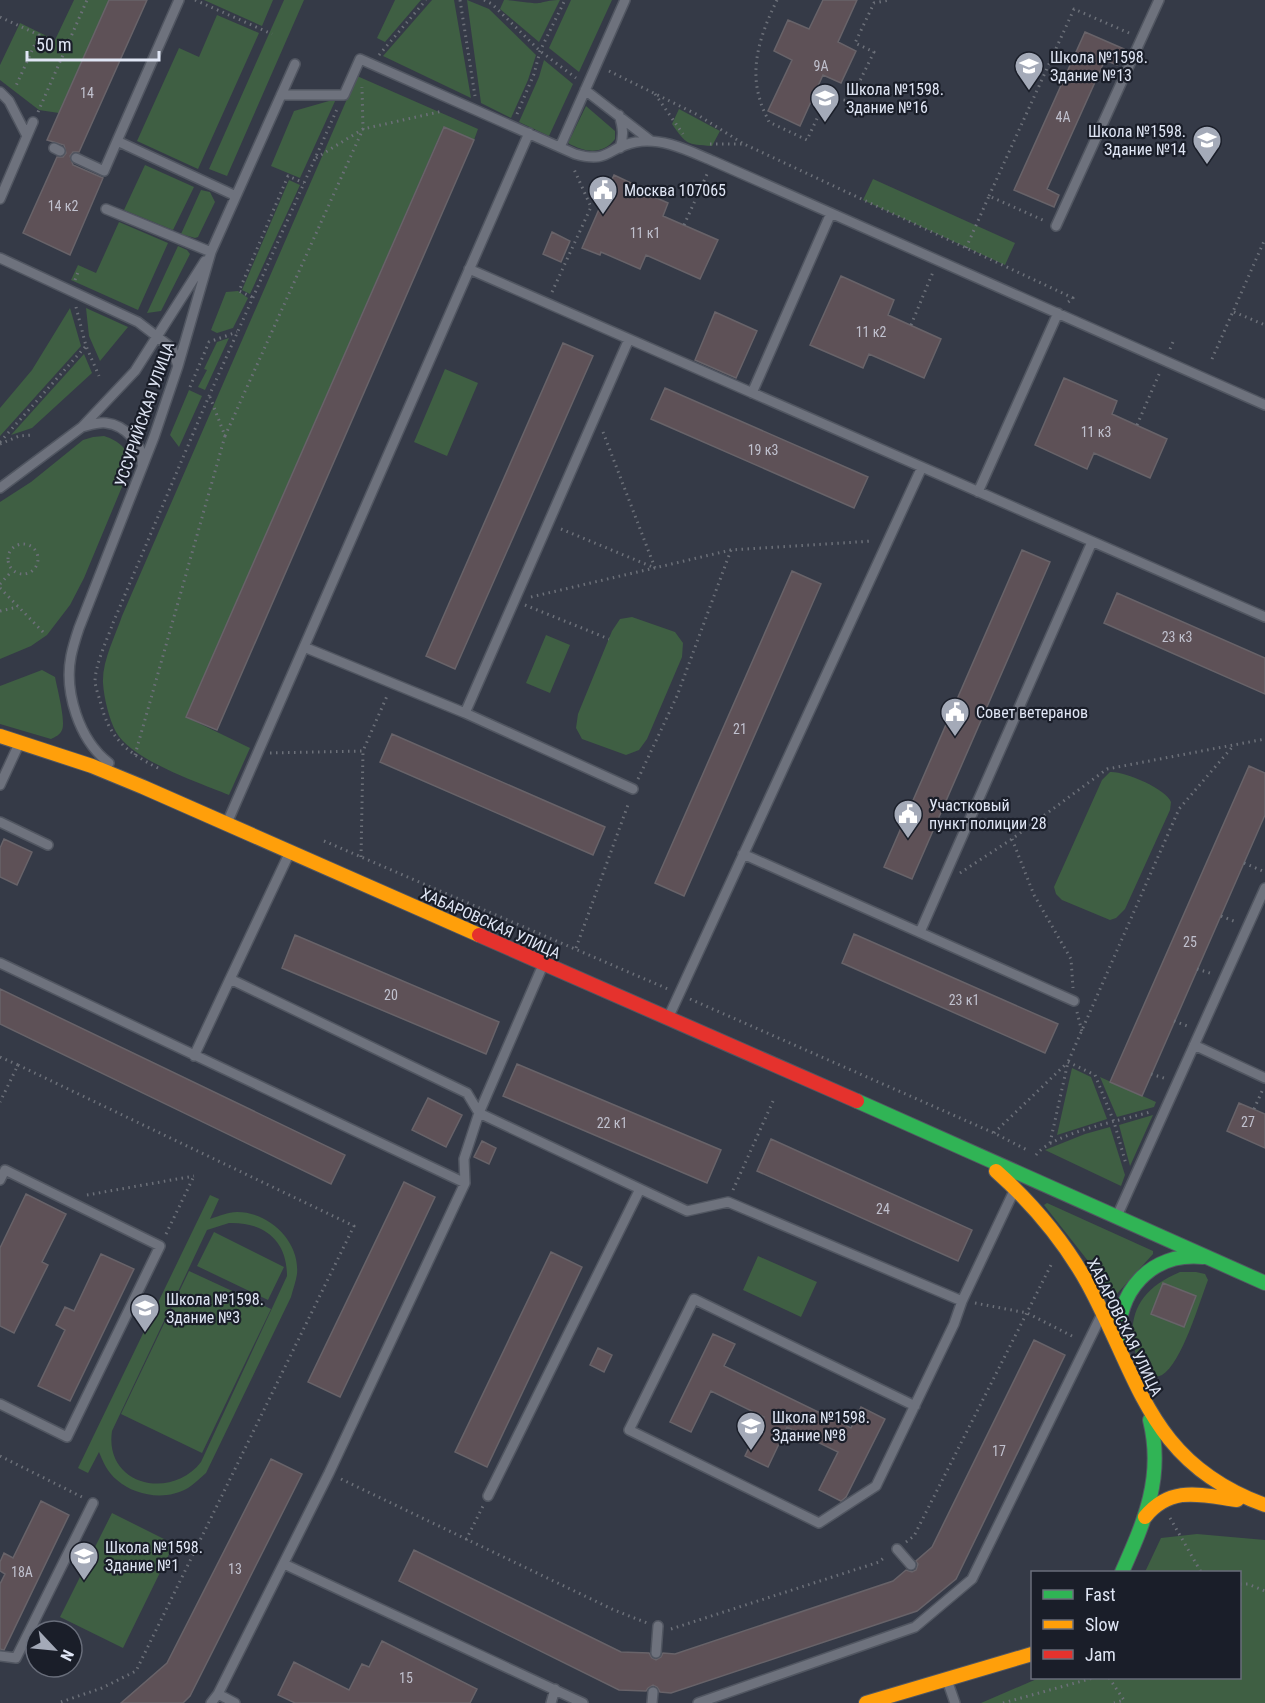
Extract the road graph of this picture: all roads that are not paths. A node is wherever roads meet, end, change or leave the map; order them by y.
1 (179, 0) edge
2 (625, 0) edge
3 (1159, 0) edge
4 (294, 64) dead end
5 (586, 88) junction
6 (0, 92) edge
7 (281, 95) junction
8 (619, 115) junction
9 (33, 122) road end
10 (529, 133) junction
11 (27, 136) junction
12 (117, 141) junction
13 (651, 141) junction
14 (620, 147) junction
15 (562, 148) junction
16 (76, 158) dead end
17 (236, 196) junction
18 (0, 197) edge
19 (106, 209) dead end
20 (831, 213) junction
21 (1056, 226) road end
22 (211, 252) junction
23 (0, 258) edge
24 (469, 269) junction
25 (1058, 313) junction
26 (158, 335) junction
27 (629, 339) junction
28 (178, 366) junction
29 (752, 393) junction
30 (1265, 405) edge
31 (82, 427) junction
32 (922, 467) junction
33 (141, 472) junction
34 (0, 488) edge
35 (978, 492) junction
36 (1092, 542) junction
37 (1265, 617) edge
38 (304, 647) junction
39 (465, 713) junction
40 (0, 735) edge
41 (20, 742) junction
42 (0, 785) edge
43 (143, 786) junction
44 (633, 789) road end
45 (0, 822) edge
46 (227, 824) junction
47 (48, 845) dead end
48 (290, 851) junction
49 (743, 854) junction
50 (1265, 888) edge
51 (920, 932) junction
52 (0, 963) edge
53 (543, 964) junction
54 (230, 979) junction
55 (1074, 1001) road end
56 (668, 1018) junction
57 (1194, 1045) junction
58 (194, 1056) junction
59 (1265, 1078) edge
60 (479, 1113) junction
61 (964, 1148) junction
62 (0, 1180) edge
63 (465, 1183) junction
64 (640, 1189) junction
65 (1016, 1189) junction
66 (1117, 1216) junction
67 (1214, 1260) junction
68 (1265, 1283) edge
69 (962, 1301) junction
70 (1102, 1313) junction
71 (1122, 1355) junction
72 (0, 1404) edge
73 (1145, 1405) junction
74 (915, 1406) junction
75 (488, 1496) road end
76 (93, 1503) road end
77 (1259, 1504) edge
78 (1143, 1520) junction
79 (897, 1549) road end
80 (284, 1564) junction
81 (911, 1565) dead end
82 (1122, 1571) edge
83 (936, 1595) dead end
84 (944, 1603) junction
85 (658, 1626) road end
86 (656, 1653) dead end
87 (1031, 1654) edge
88 (0, 1656) edge
89 (947, 1680) junction
90 (555, 1689) junction
91 (653, 1692) dead end
92 (218, 1694) junction
93 (211, 1703) edge
94 (235, 1703) edge
95 (551, 1703) edge
96 (583, 1703) edge
97 (652, 1703) edge
98 (698, 1703) edge
99 (866, 1703) edge
100 (955, 1703) edge

1 - 12 lane
2 - 5 lane
3 - 21 lane
4 - 7 lane, УССУРИЙСКАЯ УЛИЦА
5 - 8 lane
5 - 15 lane
6 - 11 lane
7 - 10 lane
7 - 17 lane, УССУРИЙСКАЯ УЛИЦА
8 - 13 lane
8 - 14 lane
9 - 11 lane
10 - 15 lane
10 - 24 lane
11 - 18 lane
12 - 16 lane
12 - 17 lane
13 - 14 lane
13 - 20 lane
14 - 15 lane
17 - 22 lane, УССУРИЙСКАЯ УЛИЦА
19 - 22 lane
20 - 25 lane
20 - 29 lane
22 - 26 lane, УССУРИЙСКАЯ УЛИЦА
22 - 28 lane, УССУРИЙСКАЯ УЛИЦА
23 - 26 lane
24 - 27 lane
24 - 38 lane
25 - 30 lane
25 - 35 lane
26 - 28 lane
26 - 31 lane, УССУРИЙСКАЯ УЛИЦА
27 - 29 lane
27 - 39 lane
28 - 33 lane, УССУРИЙСКАЯ УЛИЦА
29 - 32 lane
31 - 33 lane
31 - 34 lane, УССУРИЙСКАЯ УЛИЦА
32 - 35 lane
32 - 49 lane
33 - 43 lane, УССУРИЙСКАЯ УЛИЦА
35 - 36 lane
36 - 37 lane
36 - 51 lane
38 - 39 lane
38 - 46 lane
39 - 44 lane
40 - 41 main road, ХАБАРОВСКАЯ УЛИЦА
41 - 42 lane
41 - 43 main road, ХАБАРОВСКАЯ УЛИЦА
43 - 46 main road, ХАБАРОВСКАЯ УЛИЦА
45 - 47 lane
46 - 48 main road, ХАБАРОВСКАЯ УЛИЦА
48 - 53 main road, ХАБАРОВСКАЯ УЛИЦА
48 - 54 lane
49 - 51 lane
49 - 56 lane
50 - 57 lane
51 - 55 lane
52 - 58 lane
53 - 56 main road, ХАБАРОВСКАЯ УЛИЦА
53 - 60 lane
54 - 58 lane
54 - 60 lane
56 - 61 main road, ХАБАРОВСКАЯ УЛИЦА
57 - 59 lane
57 - 66 lane
58 - 63 lane
60 - 63 lane
60 - 64 lane
61 - 65 main road, ХАБАРОВСКАЯ УЛИЦА
61 - 66 main road, ХАБАРОВСКАЯ УЛИЦА
62 - 72 lane
63 - 80 lane
64 - 69 lane
64 - 75 lane
65 - 69 lane
65 - 70 main road, ХАБАРОВСКАЯ УЛИЦА
66 - 67 main road, ХАБАРОВСКАЯ УЛИЦА
67 - 68 main road, ХАБАРОВСКАЯ УЛИЦА
67 - 71 main road
69 - 74 lane
70 - 71 main road, ХАБАРОВСКАЯ УЛИЦА
70 - 84 lane
71 - 73 main road, ХАБАРОВСКАЯ УЛИЦА
73 - 77 main road, ХАБАРОВСКАЯ УЛИЦА
73 - 78 main road
74 - 74 lane
76 - 88 lane
77 - 78 main road
78 - 82 main road
79 - 81 lane
80 - 90 lane
80 - 92 lane
83 - 84 lane
84 - 98 lane
85 - 86 lane
87 - 89 main road
89 - 99 main road
89 - 100 lane
90 - 95 lane
90 - 96 lane
91 - 97 lane
92 - 93 lane
92 - 94 lane

